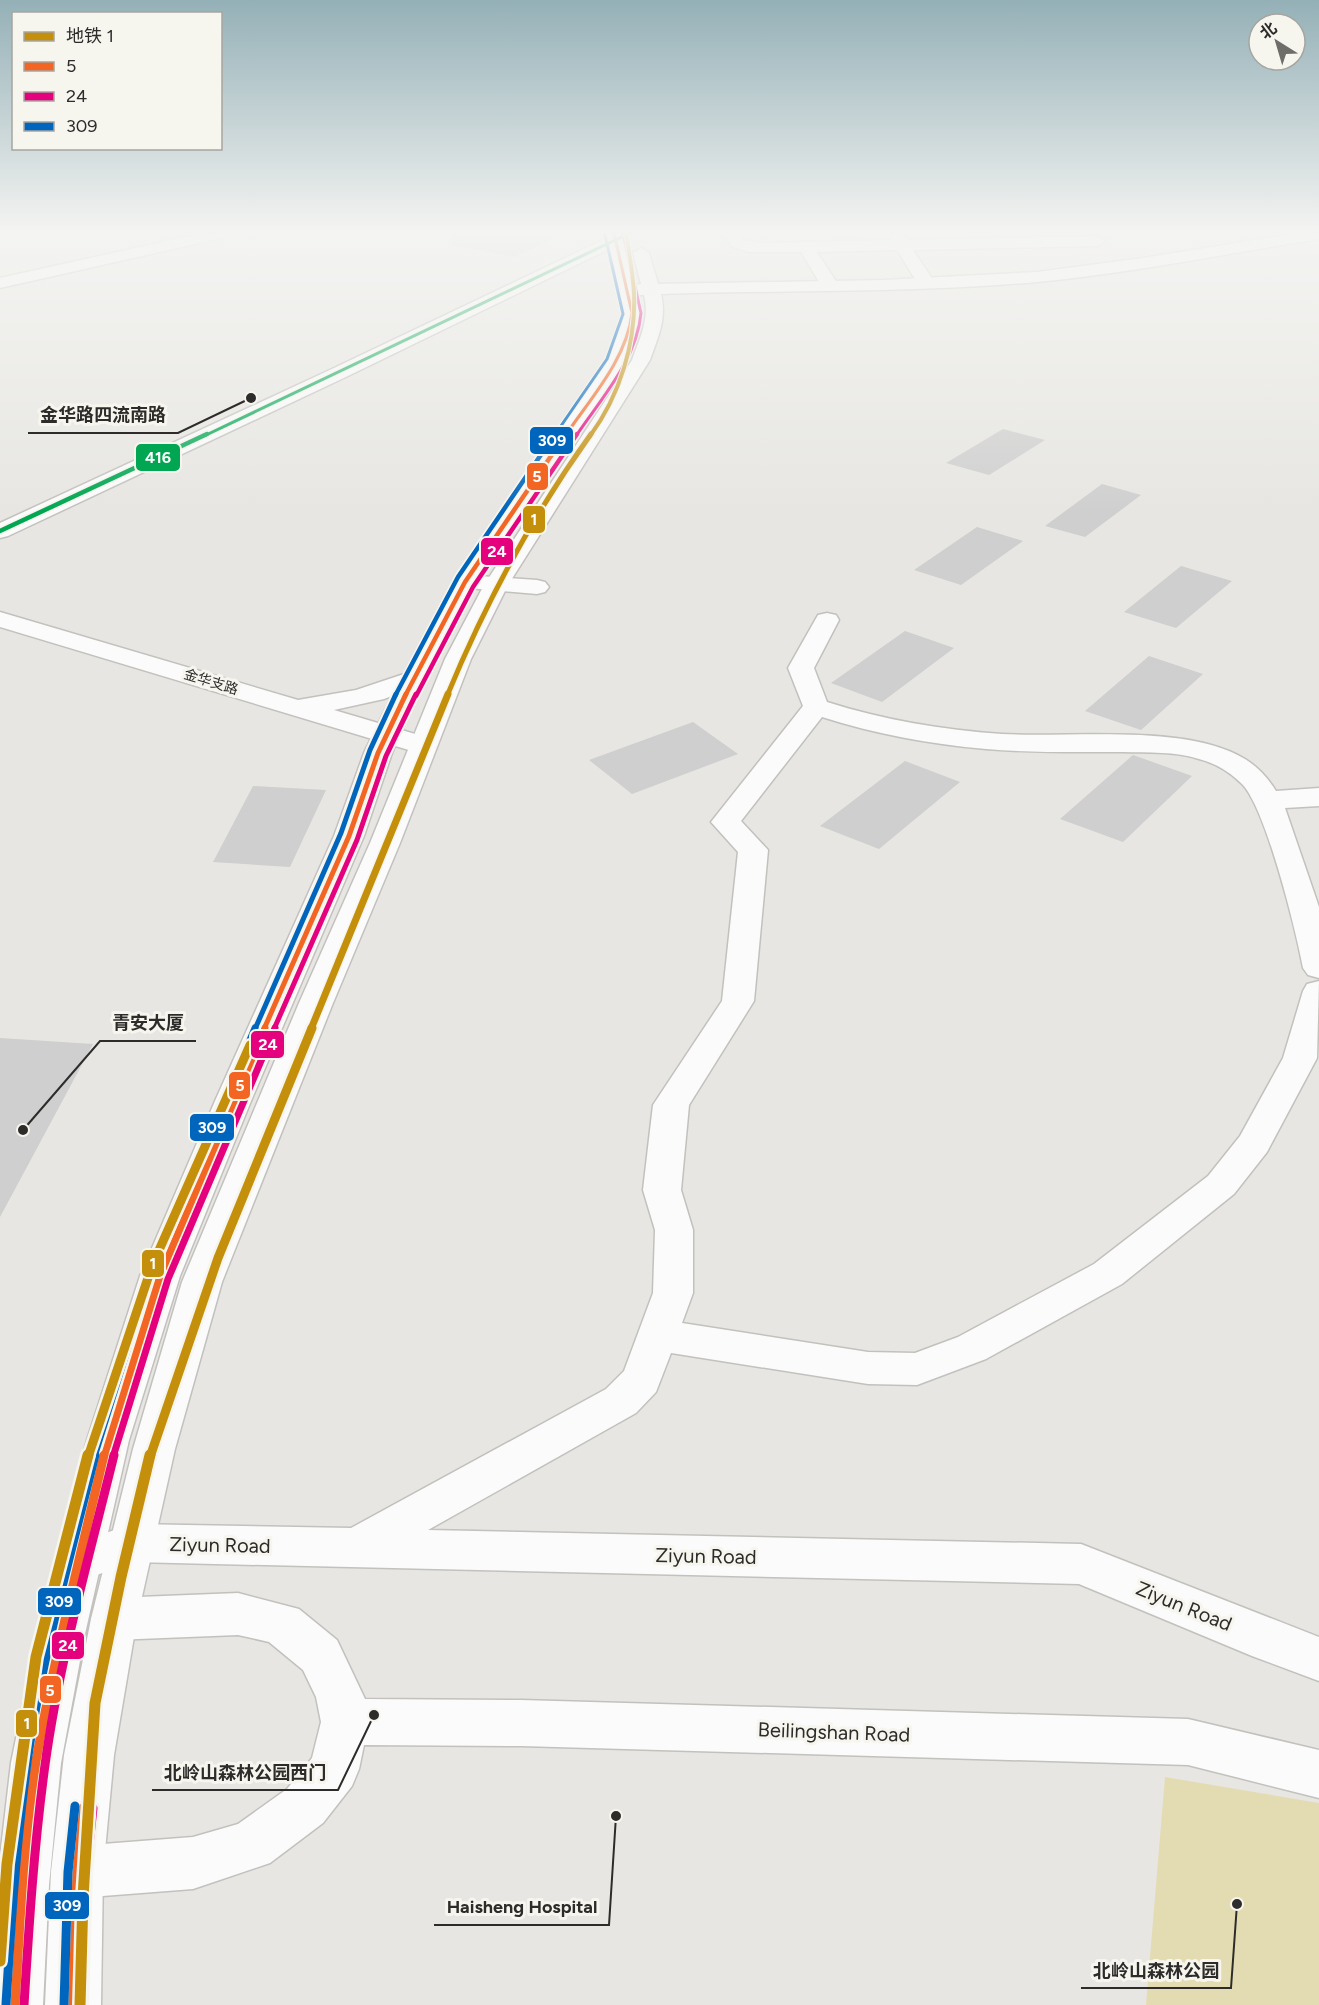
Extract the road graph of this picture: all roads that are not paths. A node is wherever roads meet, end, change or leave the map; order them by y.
1 (434, 327) edge
2 (629, 327) edge
3 (0, 531) edge
4 (480, 583) junction
5 (537, 587) dead end
6 (0, 619) edge
7 (827, 620) dead end
8 (0, 635) edge
9 (413, 679) junction
10 (291, 706) junction
11 (816, 707) junction
12 (382, 744) junction
13 (418, 754) junction
14 (1319, 797) edge
15 (1268, 800) junction
16 (1319, 968) edge
17 (1319, 991) edge
18 (657, 1335) junction
19 (132, 1543) junction
20 (357, 1548) junction
21 (78, 1562) junction
22 (114, 1619) junction
23 (1319, 1659) edge
24 (345, 1722) junction
25 (1319, 1774) edge
26 (76, 1872) junction
27 (11, 1982) edge
28 (73, 1982) edge

1 - 3 main road
2 - 4 main road
4 - 5 main road
4 - 9 main road
4 - 13 main road
6 - 10 main road, 金华支路
7 - 11 main road
8 - 12 main road
9 - 10 main road
9 - 12 main road
10 - 12 main road, 金华支路
11 - 15 main road
11 - 18 main road
12 - 13 main road
12 - 21 main road
13 - 19 main road
14 - 15 main road
15 - 16 main road
17 - 18 main road
18 - 20 main road
19 - 20 main road, Ziyun Road
19 - 21 main road, Ziyun Road
19 - 22 main road
20 - 23 main road, Ziyun Road
21 - 27 main road
22 - 24 main road
22 - 26 main road
24 - 25 main road, Beilingshan Road
24 - 26 main road
26 - 28 main road
27 - 28 main road

